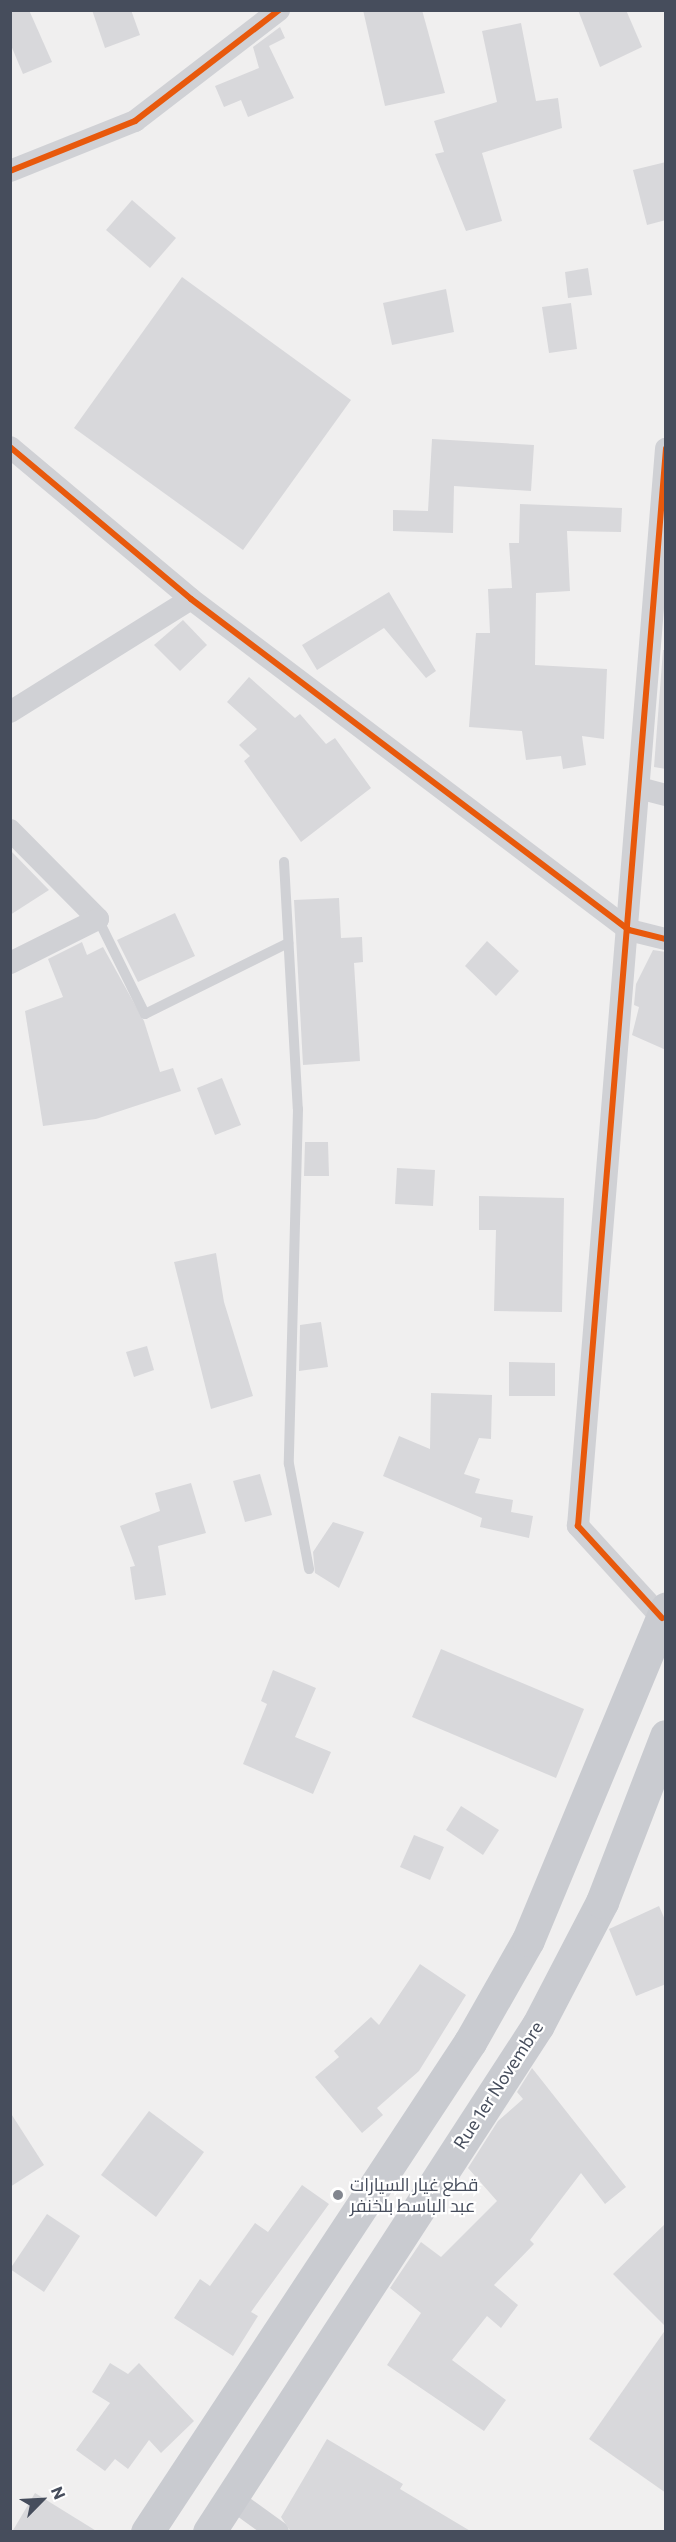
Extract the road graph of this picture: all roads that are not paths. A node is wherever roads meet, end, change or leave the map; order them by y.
1 (279, 10) edge
2 (10, 171) edge
3 (10, 447) edge
4 (666, 449) edge
5 (191, 599) junction
6 (10, 712) edge
7 (639, 788) junction
8 (666, 795) edge
9 (10, 830) edge
10 (284, 862) dead end
11 (98, 919) junction
12 (630, 930) junction
13 (666, 939) edge
14 (288, 944) junction
15 (10, 963) edge
16 (309, 1569) dead end
17 (664, 1614) edge
18 (666, 1736) edge
19 (231, 2498) junction
20 (147, 2532) edge
21 (209, 2532) edge
22 (278, 2532) edge

1 - 2 street
3 - 5 street
4 - 7 street
5 - 6 street
5 - 12 street
7 - 8 street
7 - 12 street
9 - 11 street
10 - 14 lane
11 - 14 lane
11 - 15 street
12 - 13 street
12 - 17 street
14 - 16 lane
17 - 20 main road
18 - 19 main road, Rue 1er Novembre
19 - 21 main road, Rue 1er Novembre
19 - 22 street

